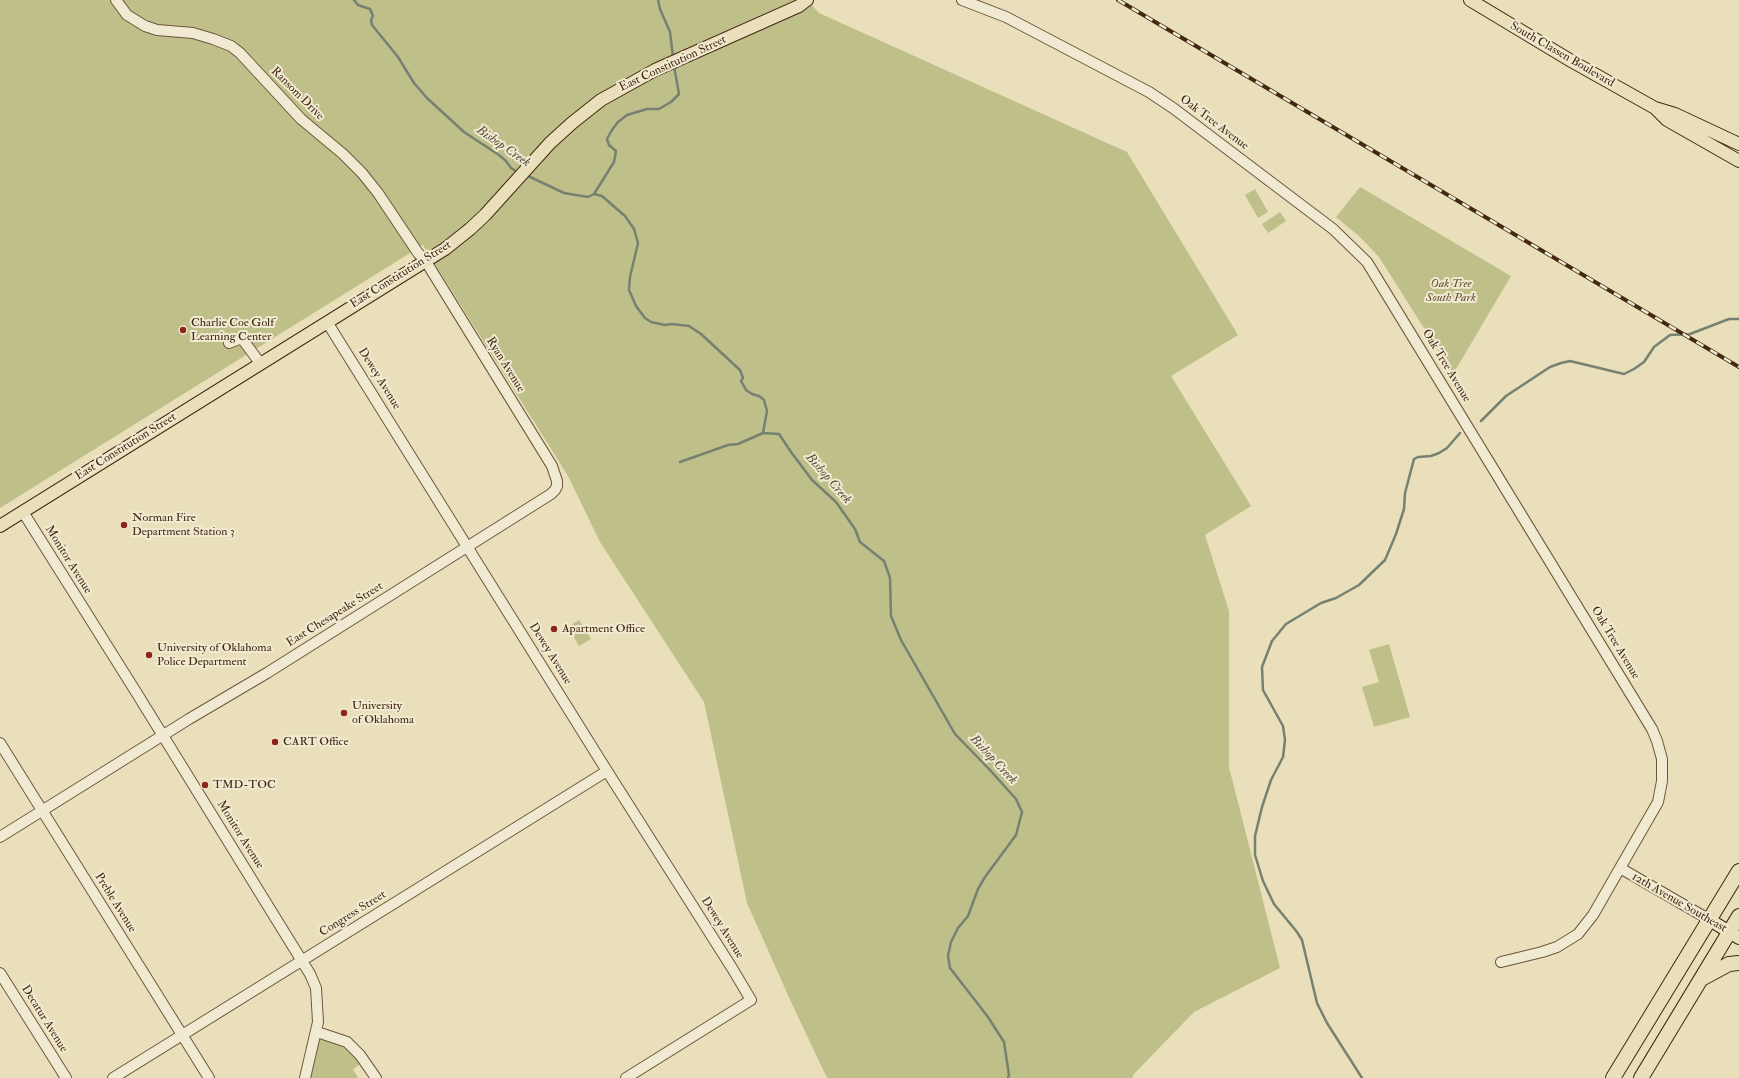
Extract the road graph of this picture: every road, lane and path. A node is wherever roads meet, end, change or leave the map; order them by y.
1 (116, 0) edge
2 (797, 0) edge
3 (807, 0) edge
4 (962, 0) edge
5 (981, 0) edge
6 (1470, 0) edge
7 (786, 11) junction
8 (1006, 17) junction
9 (1655, 108) junction
10 (1739, 144) edge
11 (1739, 161) edge
12 (425, 260) junction
13 (327, 322) junction
14 (229, 343) dead end
15 (260, 364) junction
16 (557, 486) joint
17 (23, 512) junction
18 (0, 526) edge
19 (468, 546) junction
20 (163, 736) junction
21 (0, 742) edge
22 (607, 771) junction
23 (42, 811) junction
24 (0, 837) edge
25 (1620, 868) junction
26 (1739, 871) edge
27 (1739, 916) edge
28 (1710, 920) junction
29 (1734, 935) edge
30 (302, 960) junction
31 (1501, 962) dead end
32 (1739, 963) edge
33 (0, 974) edge
34 (1700, 980) junction
35 (317, 1032) junction
36 (182, 1034) junction
37 (66, 1078) edge
38 (113, 1078) edge
39 (209, 1078) edge
40 (305, 1078) edge
41 (376, 1078) edge
42 (626, 1078) edge
43 (1613, 1078) edge
44 (1641, 1078) edge

1 - 12 street, Ransom Drive
2 - 7 main road, East Constitution Street
3 - 7 main road, East Constitution Street
4 - 8 street, Oak Tree Avenue
5 - 8 street, Oak Tree Avenue
6 - 9 main road, South Classen Boulevard
7 - 12 main road, East Constitution Street
8 - 25 street, Oak Tree Avenue
9 - 10 main road, South Classen Boulevard
9 - 11 main road, South Classen Boulevard
12 - 13 main road, East Constitution Street
12 - 16 street, Ryan Avenue
13 - 15 main road, East Constitution Street
13 - 19 street, Dewey Avenue
14 - 15 street
15 - 17 main road, East Constitution Street
16 - 19 street, East Chesapeake Street
17 - 18 main road, East Constitution Street
17 - 20 street, Monitor Avenue
19 - 20 street, East Chesapeake Street
19 - 22 street, Dewey Avenue
20 - 23 street, East Chesapeake Street
20 - 30 street, Monitor Avenue
21 - 23 street, Preble Avenue
22 - 30 street, Congress Street
22 - 42 street, Dewey Avenue
23 - 24 street, East Chesapeake Street
23 - 36 street, Preble Avenue
25 - 28 street, 12th Avenue Southeast
25 - 31 street, Oak Tree Avenue
26 - 28 highway
27 - 29 highway
28 - 29 main road, 12th Avenue Southeast
28 - 43 highway
29 - 34 highway
30 - 35 street, Monitor Avenue
30 - 36 street, Congress Street
32 - 34 highway
33 - 37 street, Decatur Avenue
34 - 44 highway
35 - 40 street, Monitor Avenue
35 - 41 street
36 - 38 street, Congress Street
36 - 39 street, Preble Avenue

